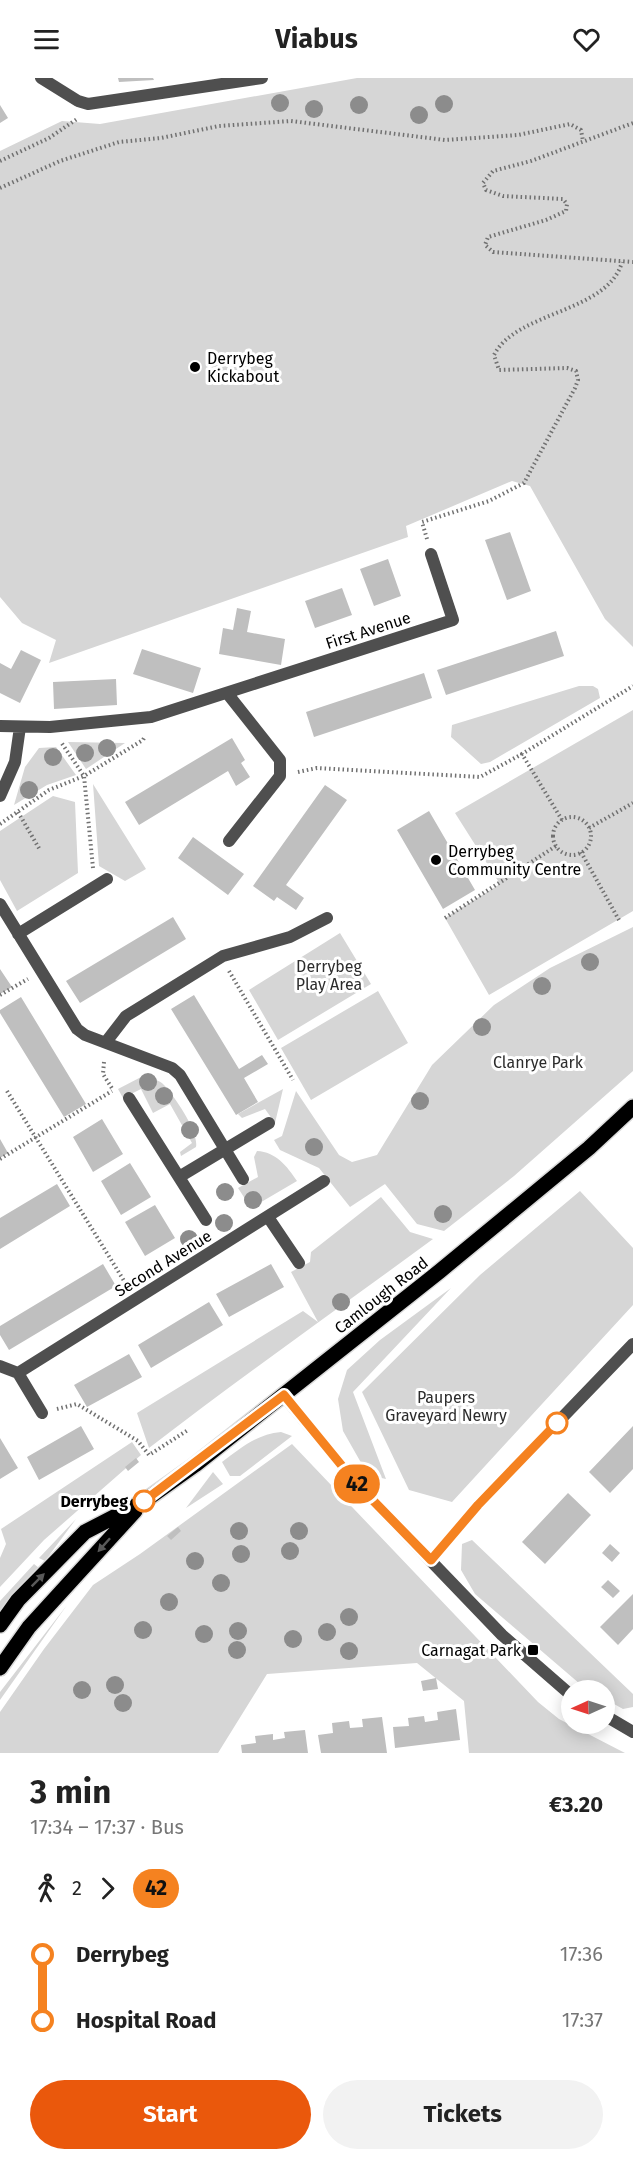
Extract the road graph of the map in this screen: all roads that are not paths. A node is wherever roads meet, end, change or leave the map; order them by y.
1 (41, 78) edge
2 (262, 78) edge
3 (431, 554) road end
4 (227, 693) junction
5 (0, 726) edge
6 (20, 727) junction
7 (0, 796) edge
8 (229, 841) dead end
9 (107, 879) dead end
10 (0, 904) edge
11 (327, 918) dead end
12 (18, 934) junction
13 (106, 1042) junction
14 (129, 1098) road end
15 (633, 1107) edge
16 (269, 1124) dead end
17 (225, 1149) junction
18 (179, 1177) junction
19 (243, 1179) dead end
20 (324, 1180) dead end
21 (268, 1217) junction
22 (206, 1220) dead end
23 (299, 1263) dead end
24 (633, 1344) edge
25 (0, 1366) edge
26 (18, 1373) junction
27 (284, 1395) junction
28 (42, 1413) road end
29 (143, 1502) junction
30 (431, 1560) junction
31 (0, 1624) edge
32 (0, 1668) edge
33 (561, 1686) edge
34 (615, 1721) edge
35 (633, 1732) edge

1 - 2 street
3 - 4 street, First Avenue
4 - 6 street, First Avenue
4 - 8 street
5 - 6 street, First Avenue
6 - 7 street
9 - 12 street
10 - 12 street
11 - 13 street
12 - 13 street
13 - 17 street
14 - 18 street, Second Avenue
15 - 27 main road, Camlough Road
16 - 17 street
17 - 18 street
17 - 19 street
18 - 22 street, Second Avenue
20 - 21 street, Second Avenue
21 - 23 street
21 - 26 street, Second Avenue
24 - 30 street
25 - 26 street
26 - 28 street
27 - 29 main road, Camlough Road
27 - 30 street
31 -> 29 main road, Camlough Road
29 -> 32 main road, Camlough Road
30 - 33 street
34 - 35 street

